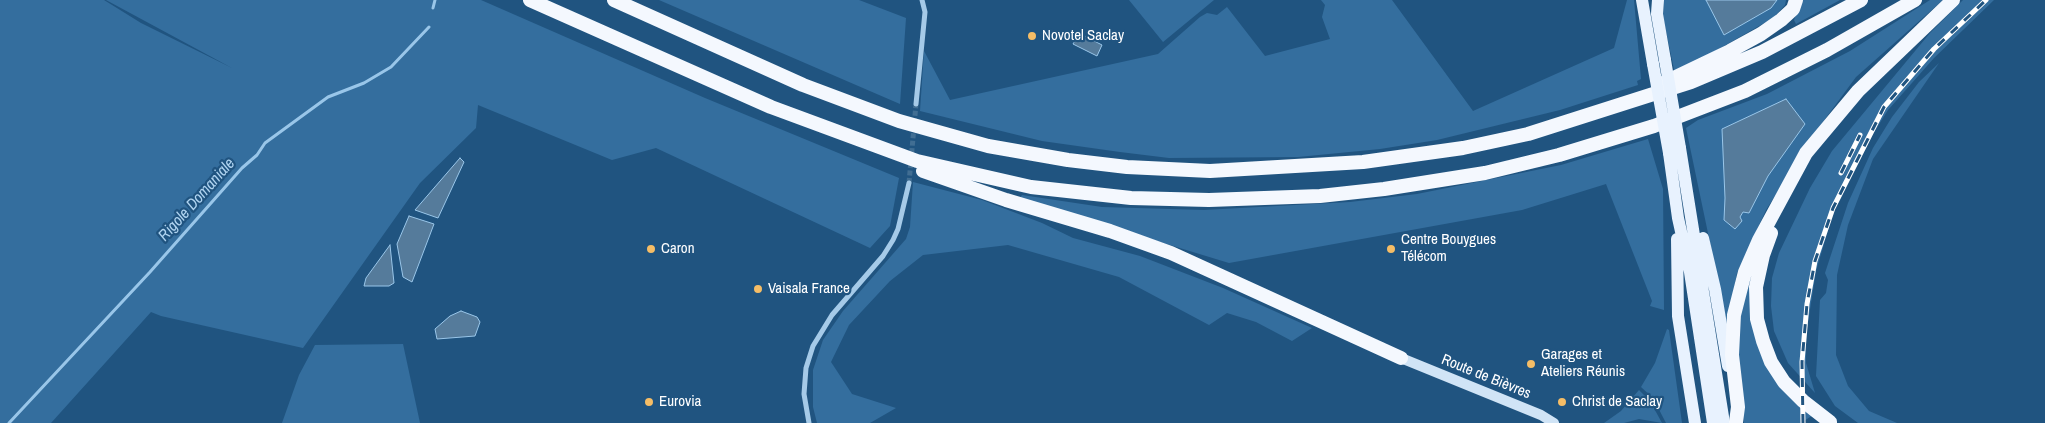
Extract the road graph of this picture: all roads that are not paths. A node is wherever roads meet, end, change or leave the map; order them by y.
1 (530, 0) edge
2 (614, 0) edge
3 (922, 0) edge
4 (1642, 0) edge
5 (1648, 0) edge
6 (1658, 0) edge
7 (1796, 0) edge
8 (1861, 0) edge
9 (1915, 0) edge
10 (1953, 0) edge
11 (1648, 35) junction
12 (1659, 62) junction
13 (1641, 99) junction
14 (916, 104) tunnel mouth
15 (1818, 141) junction
16 (1674, 151) junction
17 (903, 155) junction
18 (909, 183) tunnel mouth
19 (1678, 218) junction
20 (1692, 219) junction
21 (1404, 360) joint
22 (1554, 422) edge
23 (809, 423) edge
24 (1695, 423) edge
25 (1713, 423) edge
26 (1724, 423) edge
27 (1736, 423) edge
28 (1828, 423) edge

1 - 17 highway
2 - 13 highway
3 - 14 street
4 - 11 main road
5 - 11 main road
6 - 12 main road
7 - 13 highway
8 - 13 highway
9 - 17 highway
10 - 15 highway
11 - 12 main road
12 - 16 main road, bridge
15 - 27 highway
15 - 28 highway
16 - 19 main road
16 - 20 main road
17 - 21 highway
18 - 23 street
19 - 24 main road
19 - 25 main road
20 - 26 main road
20 - 27 main road
21 - 22 main road, Route de Bièvres

